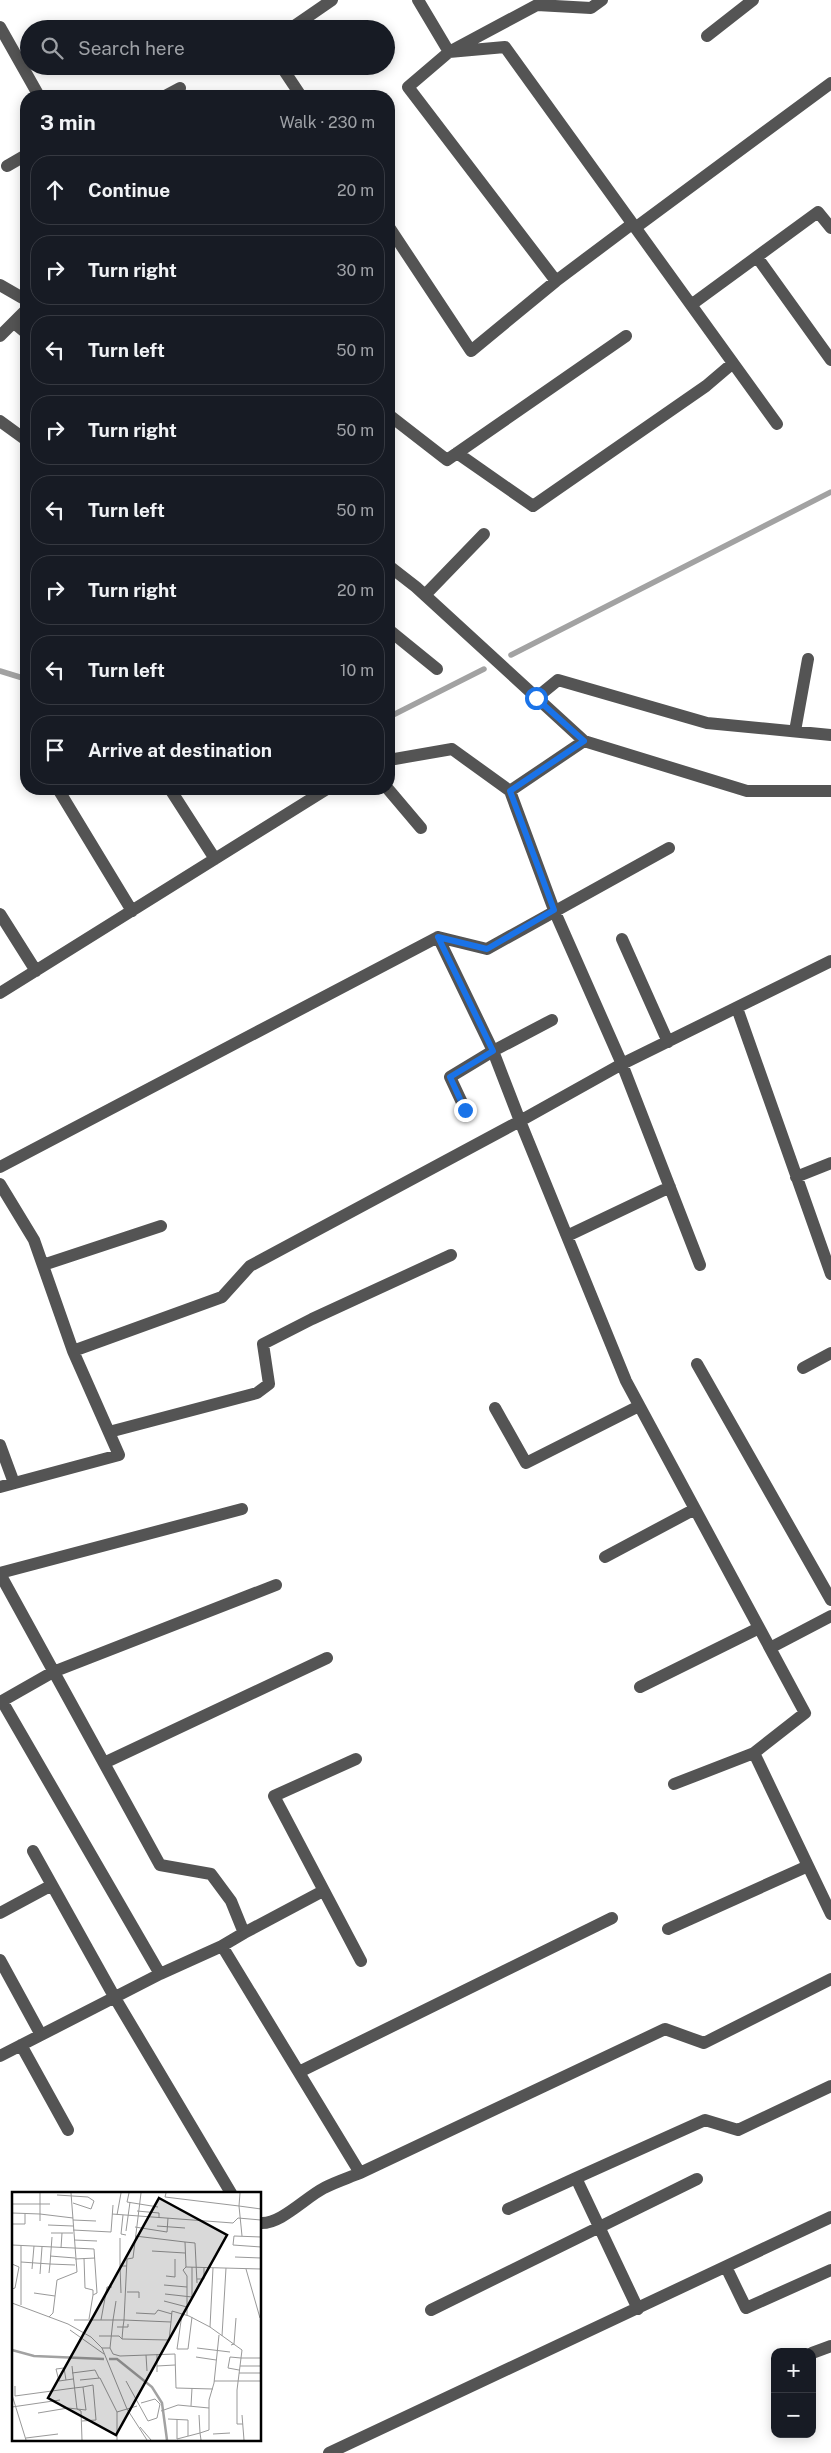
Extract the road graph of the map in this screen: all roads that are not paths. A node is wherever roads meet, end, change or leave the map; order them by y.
1 (332, 0) edge
2 (418, 0) edge
3 (602, 0) edge
4 (753, 0) edge
5 (303, 20) edge
6 (0, 27) edge
7 (707, 36) dead end
8 (449, 52) junction
9 (20, 62) edge
10 (27, 75) edge
11 (287, 75) edge
12 (831, 83) edge
13 (180, 88) dead end
14 (36, 90) edge
15 (176, 90) edge
16 (297, 90) edge
17 (20, 158) edge
18 (7, 166) dead end
19 (634, 226) junction
20 (831, 228) edge
21 (395, 236) edge
22 (757, 257) junction
23 (556, 281) junction
24 (0, 285) edge
25 (20, 297) edge
26 (691, 305) junction
27 (20, 316) edge
28 (14, 323) junction
29 (20, 328) edge
30 (0, 336) edge
31 (626, 336) dead end
32 (831, 360) edge
33 (733, 363) junction
34 (395, 419) edge
35 (0, 422) edge
36 (777, 424) dead end
37 (20, 436) edge
38 (457, 453) junction
39 (484, 534) dead end
40 (395, 571) edge
41 (425, 595) junction
42 (395, 635) edge
43 (808, 659) dead end
44 (437, 669) dead end
45 (536, 698) junction
46 (795, 731) junction
47 (831, 735) edge
48 (584, 741) junction
49 (395, 759) edge
50 (510, 791) junction
51 (831, 791) edge
52 (62, 795) edge
53 (174, 795) edge
54 (317, 795) edge
55 (393, 795) edge
56 (421, 828) dead end
57 (669, 848) dead end
58 (215, 859) junction
59 (554, 910) junction
60 (132, 911) junction
61 (0, 914) edge
62 (438, 937) junction
63 (622, 939) dead end
64 (831, 961) edge
65 (36, 972) junction
66 (0, 993) edge
67 (737, 1008) junction
68 (552, 1020) dead end
69 (668, 1042) junction
70 (493, 1051) junction
71 (622, 1064) junction
72 (465, 1110) dead end
73 (520, 1120) junction
74 (831, 1163) edge
75 (0, 1168) edge
76 (796, 1177) junction
77 (0, 1184) edge
78 (670, 1187) junction
79 (161, 1226) dead end
80 (567, 1236) junction
81 (451, 1255) dead end
82 (43, 1265) junction
83 (700, 1265) dead end
84 (831, 1274) edge
85 (73, 1351) junction
86 (831, 1353) edge
87 (697, 1364) dead end
88 (803, 1368) dead end
89 (639, 1406) junction
90 (495, 1408) dead end
91 (109, 1432) junction
92 (0, 1446) edge
93 (14, 1483) junction
94 (0, 1487) edge
95 (242, 1509) dead end
96 (695, 1509) junction
97 (605, 1557) dead end
98 (0, 1573) edge
99 (276, 1585) dead end
100 (831, 1600) edge
101 (831, 1616) edge
102 (759, 1628) junction
103 (770, 1648) junction
104 (327, 1658) dead end
105 (53, 1672) junction
106 (640, 1686) dead end
107 (754, 1753) junction
108 (356, 1759) dead end
109 (104, 1763) junction
110 (674, 1784) dead end
111 (33, 1851) dead end
112 (808, 1866) junction
113 (52, 1885) junction
114 (323, 1891) junction
115 (0, 1914) edge
116 (831, 1914) edge
117 (612, 1918) dead end
118 (668, 1929) dead end
119 (244, 1933) junction
120 (222, 1946) junction
121 (0, 1960) edge
122 (361, 1961) dead end
123 (160, 1974) junction
124 (831, 1979) edge
125 (115, 1998) junction
126 (41, 2036) junction
127 (21, 2045) junction
128 (0, 2056) edge
129 (299, 2072) junction
130 (831, 2086) edge
131 (68, 2130) dead end
132 (360, 2173) junction
133 (576, 2178) junction
134 (697, 2179) dead end
135 (231, 2192) edge
136 (508, 2209) dead end
137 (831, 2218) edge
138 (261, 2223) edge
139 (600, 2228) junction
140 (726, 2267) junction
141 (831, 2270) edge
142 (638, 2309) junction
143 (431, 2310) dead end
144 (831, 2346) edge
145 (816, 2351) edge
146 (329, 2453) edge

1 - 5 street
2 - 8 street
3 - 8 street
4 - 7 street
6 - 9 street
8 - 19 street
8 - 23 street
10 - 14 street
11 - 16 street
12 - 19 street
13 - 15 street
17 - 18 street
19 - 23 street
19 - 26 street
20 - 22 street
21 - 23 street
22 - 26 street
22 - 32 street
24 - 25 street
26 - 33 street
27 - 28 street
28 - 29 street
28 - 30 street
31 - 38 street
33 - 36 street
33 - 38 street
34 - 38 street
35 - 37 street
39 - 41 street
40 - 41 street
41 - 45 street
42 - 44 street
43 - 46 street
45 - 46 street
45 - 48 street
46 - 47 street
48 - 50 street
48 - 51 street
49 - 50 street
50 - 59 street
52 - 60 street
53 - 58 street
54 - 58 street
55 - 56 street
57 - 59 street
58 - 60 street
59 - 62 street
59 - 71 street
60 - 65 street
61 - 65 street
62 - 70 street
62 - 75 street
63 - 69 street
64 - 67 street
65 - 66 street
67 - 69 street
67 - 76 street
68 - 70 street
69 - 71 street
70 - 72 street
70 - 73 street
71 - 73 street
71 - 78 street
73 - 80 street
73 - 85 street
74 - 76 street
76 - 84 street
77 - 82 street
78 - 80 street
78 - 83 street
79 - 82 street
80 - 89 street
81 - 91 street
82 - 85 street
85 - 91 street
86 - 88 street
87 - 100 street
89 - 90 street
89 - 96 street
91 - 93 street
92 - 93 street
93 - 94 street
95 - 98 street
96 - 97 street
96 - 102 street
98 - 105 street
99 - 105 street
101 - 103 street
102 - 103 street
102 - 106 street
103 - 107 street
104 - 109 street
105 - 109 street
105 - 123 street
107 - 110 street
107 - 112 street
108 - 114 street
109 - 119 street
111 - 113 street
112 - 116 street
112 - 118 street
113 - 115 street
113 - 125 street
114 - 119 street
114 - 122 street
117 - 129 street
119 - 120 street
120 - 123 street
120 - 129 street
121 - 126 street
123 - 125 street
124 - 132 street
125 - 126 street
125 - 135 street
126 - 127 street
127 - 128 street
127 - 131 street
129 - 132 street
130 - 133 street
132 - 138 street
133 - 136 street
133 - 139 street
134 - 139 street
137 - 140 street
139 - 142 street
139 - 143 street
140 - 141 street
140 - 142 street
142 - 146 street
144 - 145 street

